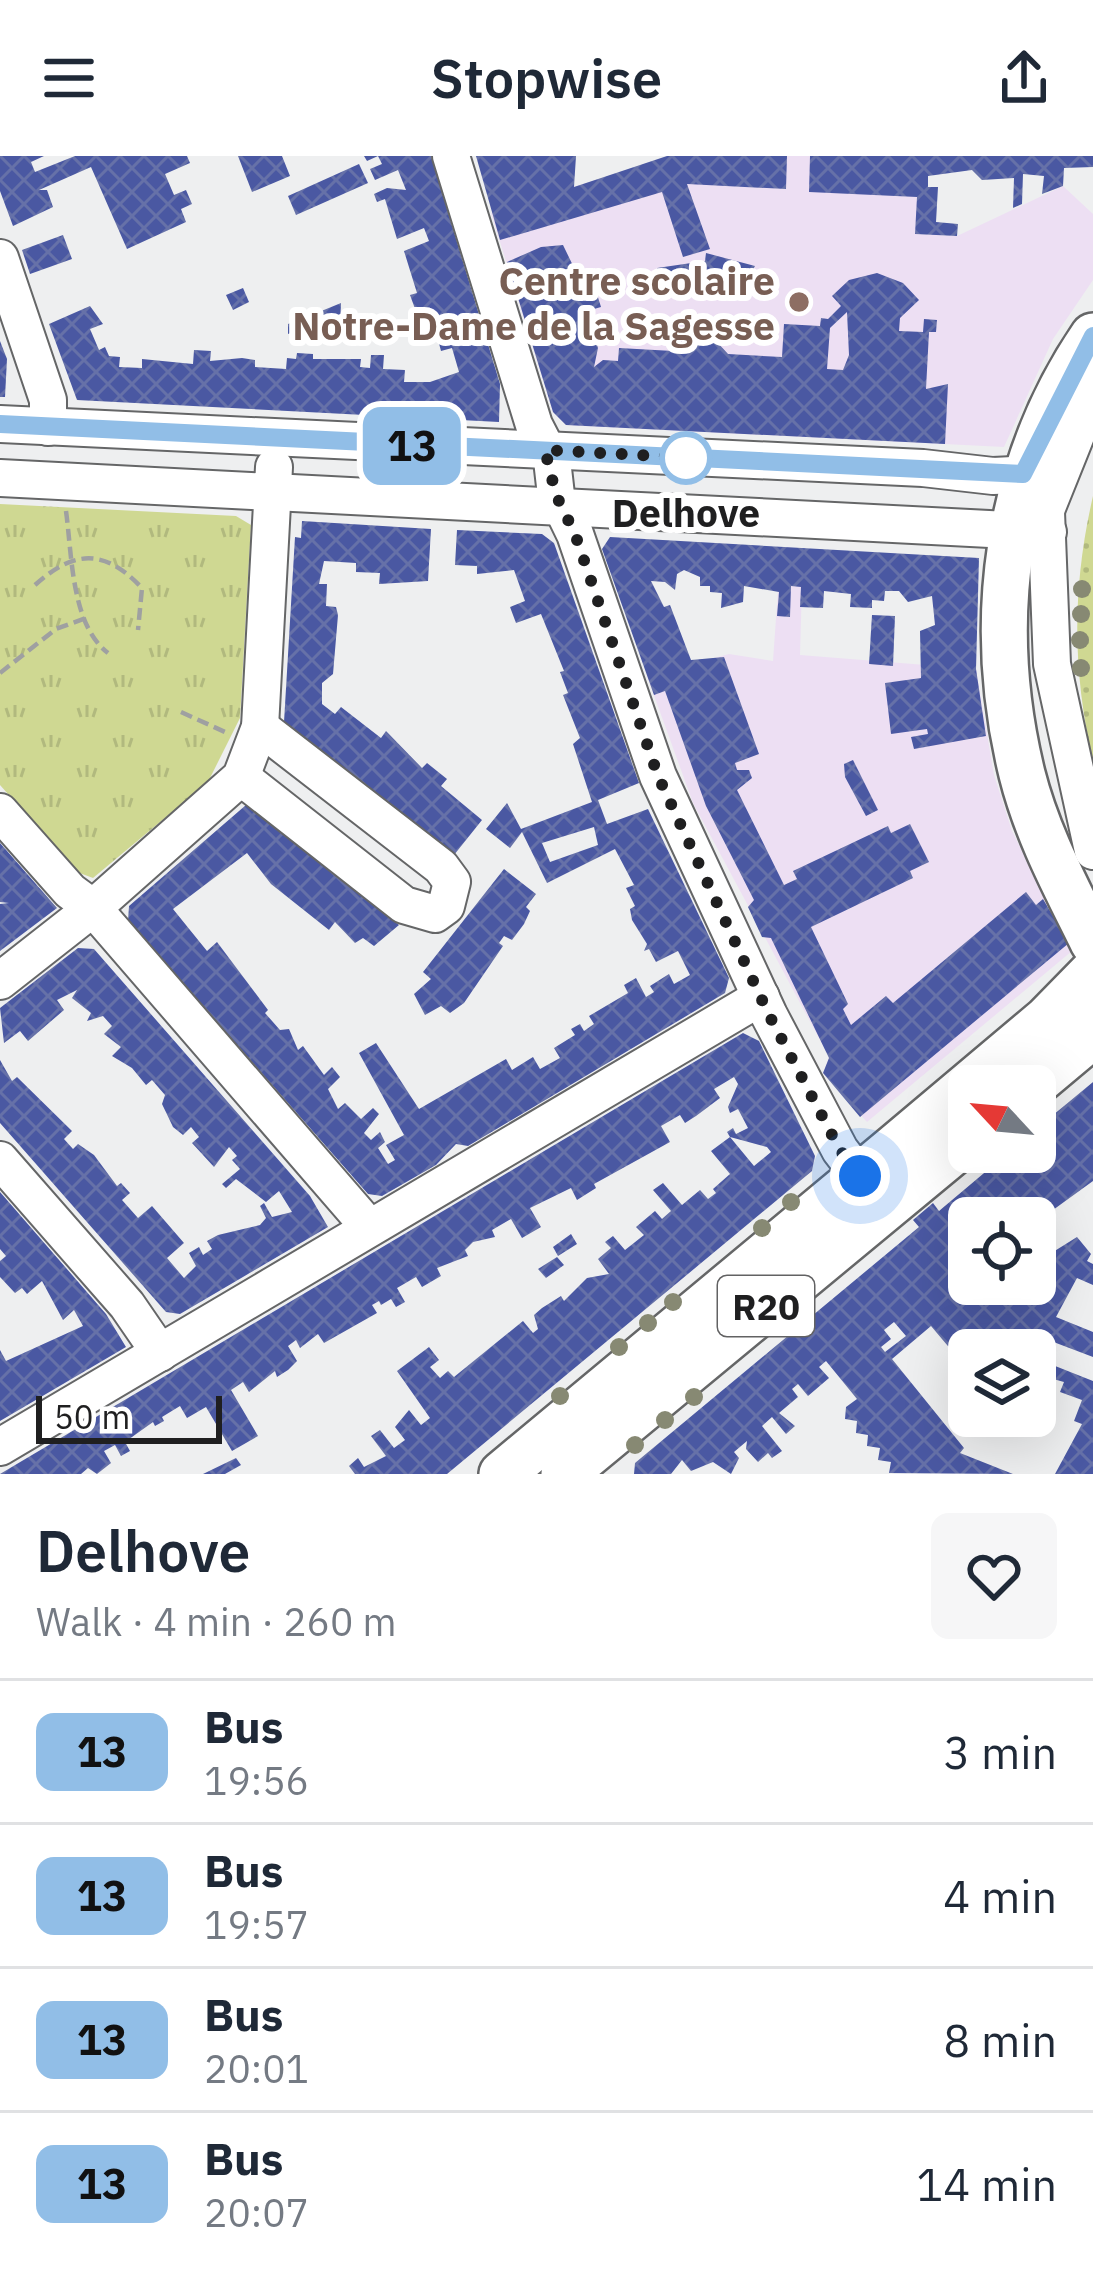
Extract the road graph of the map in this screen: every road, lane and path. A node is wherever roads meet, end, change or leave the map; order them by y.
1 (451, 156) edge
2 (0, 258) edge
3 (1093, 336) edge
4 (1093, 394) edge
5 (0, 424) edge
6 (47, 427) junction
7 (276, 439) junction
8 (545, 450) junction
9 (923, 468) junction
10 (0, 478) edge
11 (273, 491) junction
12 (1034, 505) junction
13 (563, 508) junction
14 (66, 512) dead end
15 (922, 526) junction
16 (73, 559) junction
17 (35, 584) dead end
18 (86, 618) junction
19 (138, 630) dead end
20 (108, 653) dead end
21 (0, 673) edge
22 (181, 712) dead end
23 (247, 732) junction
24 (241, 777) junction
25 (0, 812) edge
26 (1093, 851) edge
27 (93, 908) junction
28 (1093, 942) edge
29 (1093, 972) edge
30 (0, 981) edge
31 (761, 997) junction
32 (1093, 1010) edge
33 (1093, 1035) edge
34 (1028, 1065) edge
35 (1056, 1066) edge
36 (948, 1132) edge
37 (948, 1156) edge
38 (0, 1160) edge
39 (860, 1176) junction
40 (369, 1227) junction
41 (160, 1353) junction
42 (0, 1447) edge
43 (582, 1468) edge
44 (502, 1474) edge
45 (536, 1474) edge

1 - 8 street
2 - 6 street
3 - 12 main road
4 - 12 street
5 - 6 street
6 - 7 street
7 - 8 street
7 - 11 street
8 - 9 street
8 - 13 street
9 - 12 street
9 - 15 street
10 - 11 street
11 - 13 street
11 - 23 street
12 - 15 street
12 - 26 street
12 - 28 main road
13 - 15 street
13 - 31 street
14 - 16 path
16 - 17 path
16 - 18 path
16 - 19 path
18 - 20 path
18 - 21 path
22 - 23 path
23 - 24 street
23 - 24 street
24 - 27 street
25 - 27 street
27 - 30 street
27 - 40 street
29 - 39 main road, R20
31 - 39 street
31 - 40 street
32 - 34 street
33 - 35 main road
36 - 45 street
37 - 43 main road, R20
38 - 41 street
39 - 44 main road, R20
40 - 41 street
41 - 42 street

